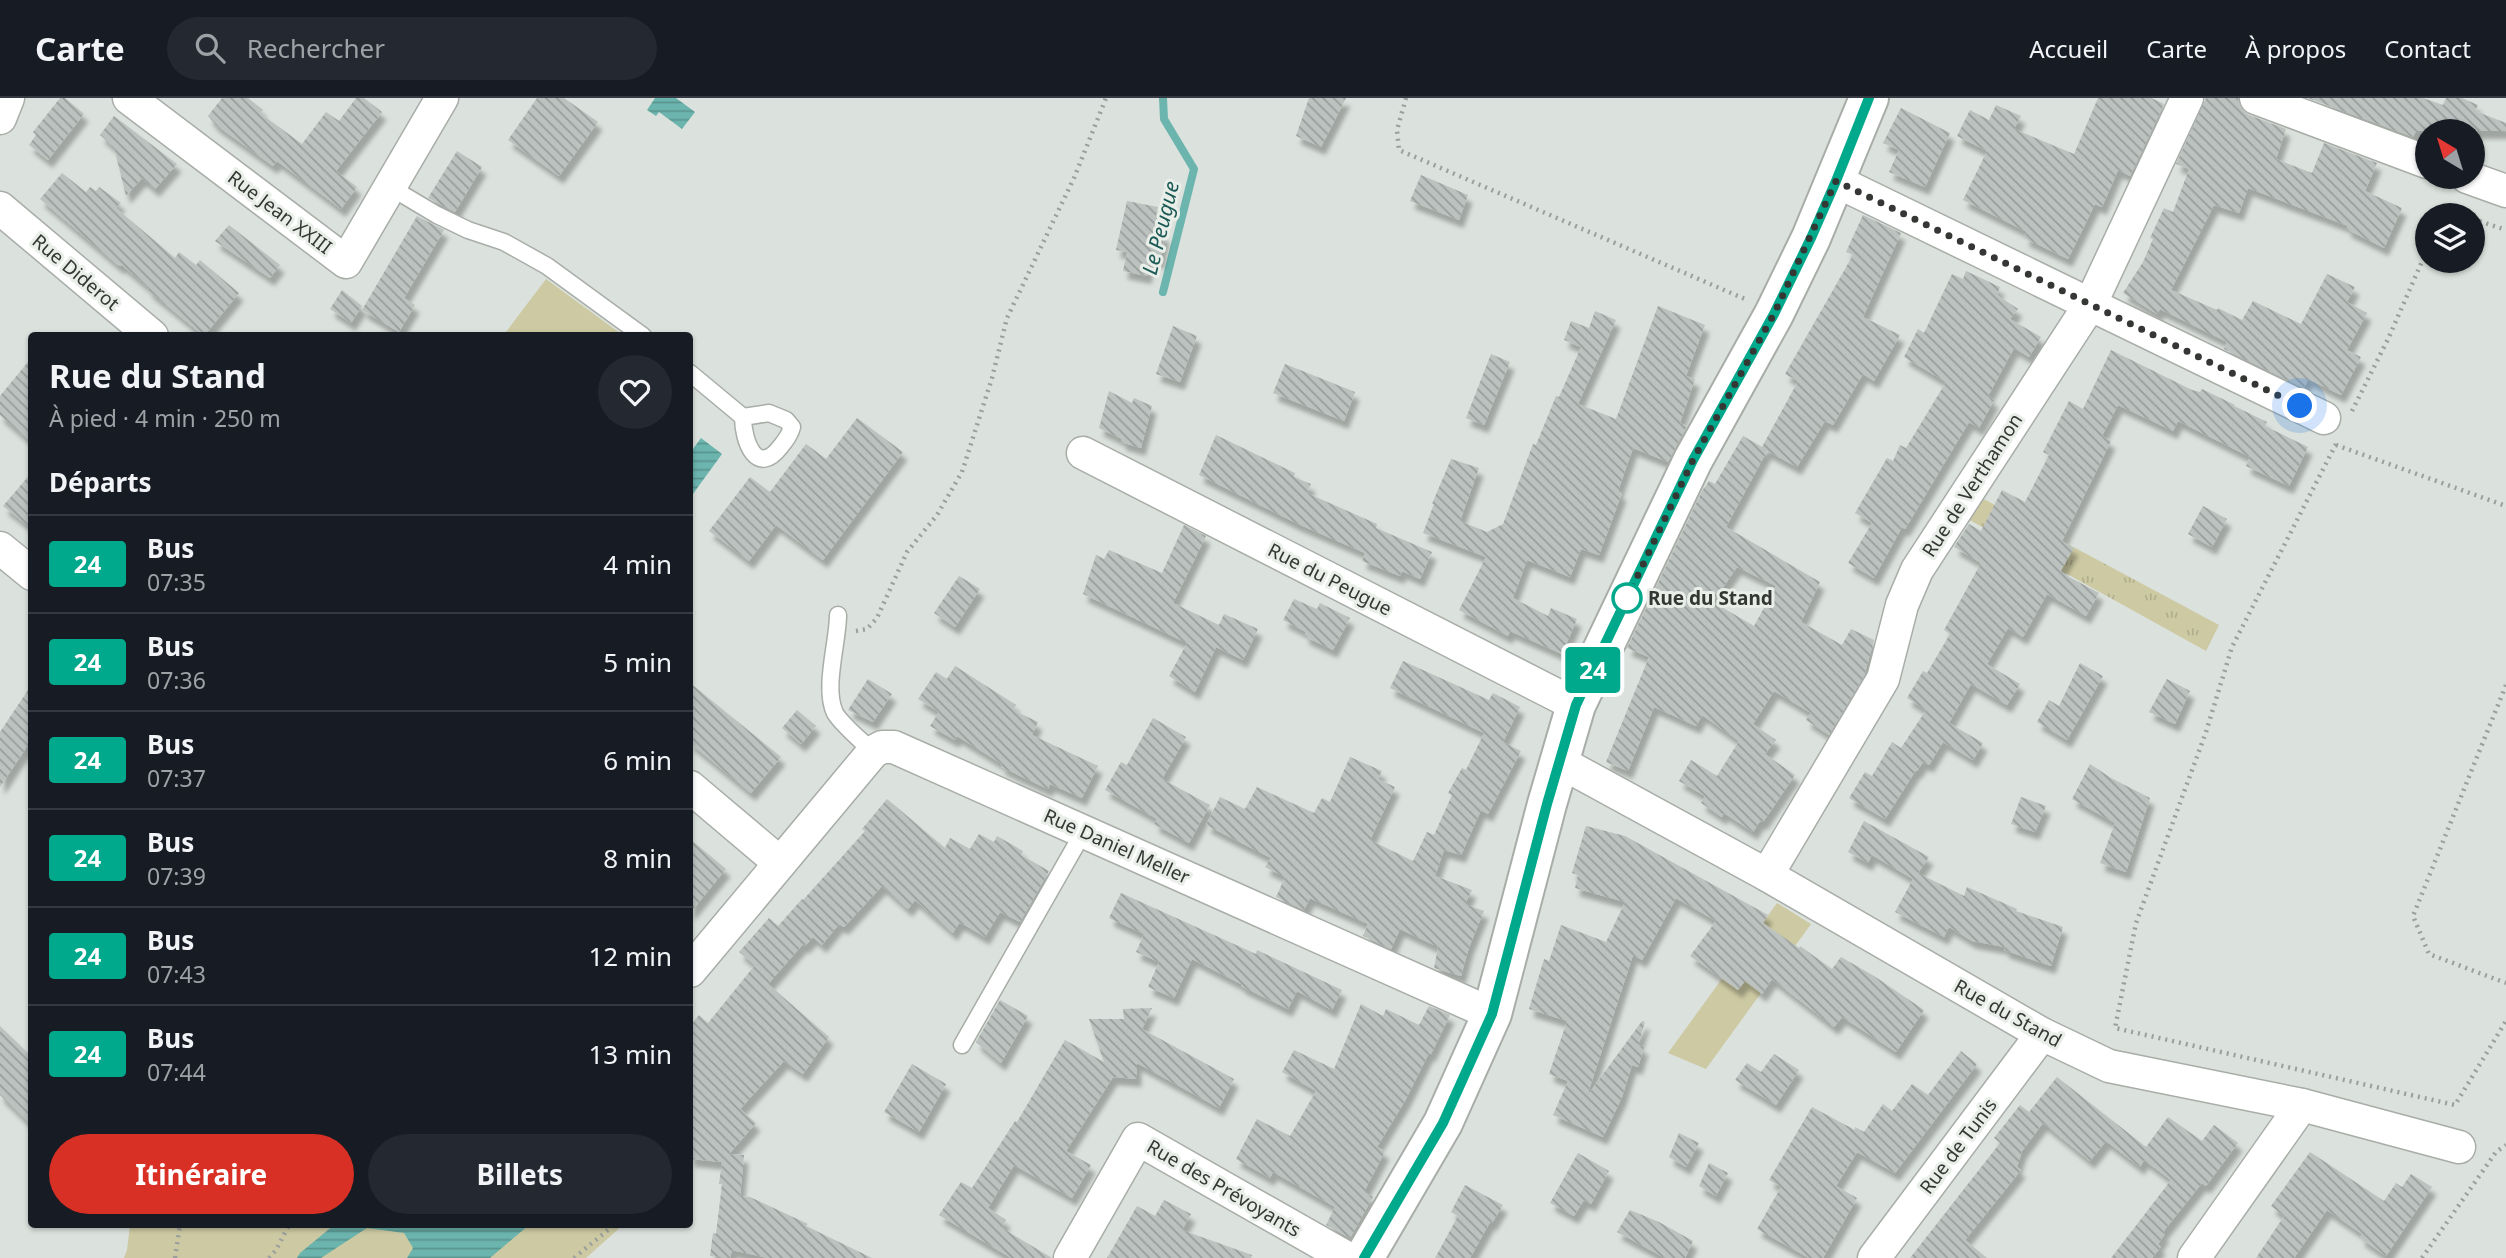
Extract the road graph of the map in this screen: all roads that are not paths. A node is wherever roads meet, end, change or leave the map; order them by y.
1 (129, 98) edge
2 (442, 98) edge
3 (1869, 98) edge
4 (2188, 98) edge
5 (2256, 98) edge
6 (2415, 158) edge
7 (1836, 181) junction
8 (2485, 183) edge
9 (390, 187) junction
10 (2506, 191) edge
11 (0, 208) edge
12 (2091, 303) junction
13 (147, 332) edge
14 (638, 332) edge
15 (693, 375) edge
16 (743, 417) dead end
17 (2337, 429) road end
18 (1083, 453) dead end
19 (0, 548) edge
20 (28, 571) edge
21 (838, 623) road end
22 (1576, 705) junction
23 (873, 751) junction
24 (1560, 762) junction
25 (693, 790) edge
26 (1084, 831) junction
27 (780, 863) junction
28 (1767, 875) junction
29 (693, 967) edge
30 (1492, 1014) junction
31 (2042, 1034) junction
32 (962, 1045) dead end
33 (2302, 1105) junction
34 (2459, 1147) dead end
35 (1070, 1258) edge
36 (1347, 1258) edge
37 (1364, 1258) edge
38 (1874, 1258) edge
39 (2194, 1258) edge

1 - 9 street, Rue Jean XXIII
2 - 9 street, Rue Jean XXIII
3 - 7 street
4 - 12 street, Rue de Verthamon
5 - 6 street
7 - 12 street
7 - 22 street
8 - 10 street
9 - 14 lane
11 - 13 street, Rue Diderot
12 - 17 street
12 - 28 street, Rue de Verthamon
15 - 16 lane
18 - 22 street, Rue du Peugue
19 - 20 street
21 - 23 lane
22 - 24 street
23 - 26 street, Rue Daniel Meller
23 - 27 street
24 - 28 street, Rue du Stand
24 - 30 street
25 - 27 street
26 - 30 street, Rue Daniel Meller
26 - 32 lane
27 - 29 street
28 - 31 street, Rue du Stand
30 - 37 street
31 - 33 street, Rue du Stand
31 - 38 street, Rue de Tunis
33 - 34 street, Rue du Stand
33 - 39 street
35 - 36 street, Rue des Prévoyants

